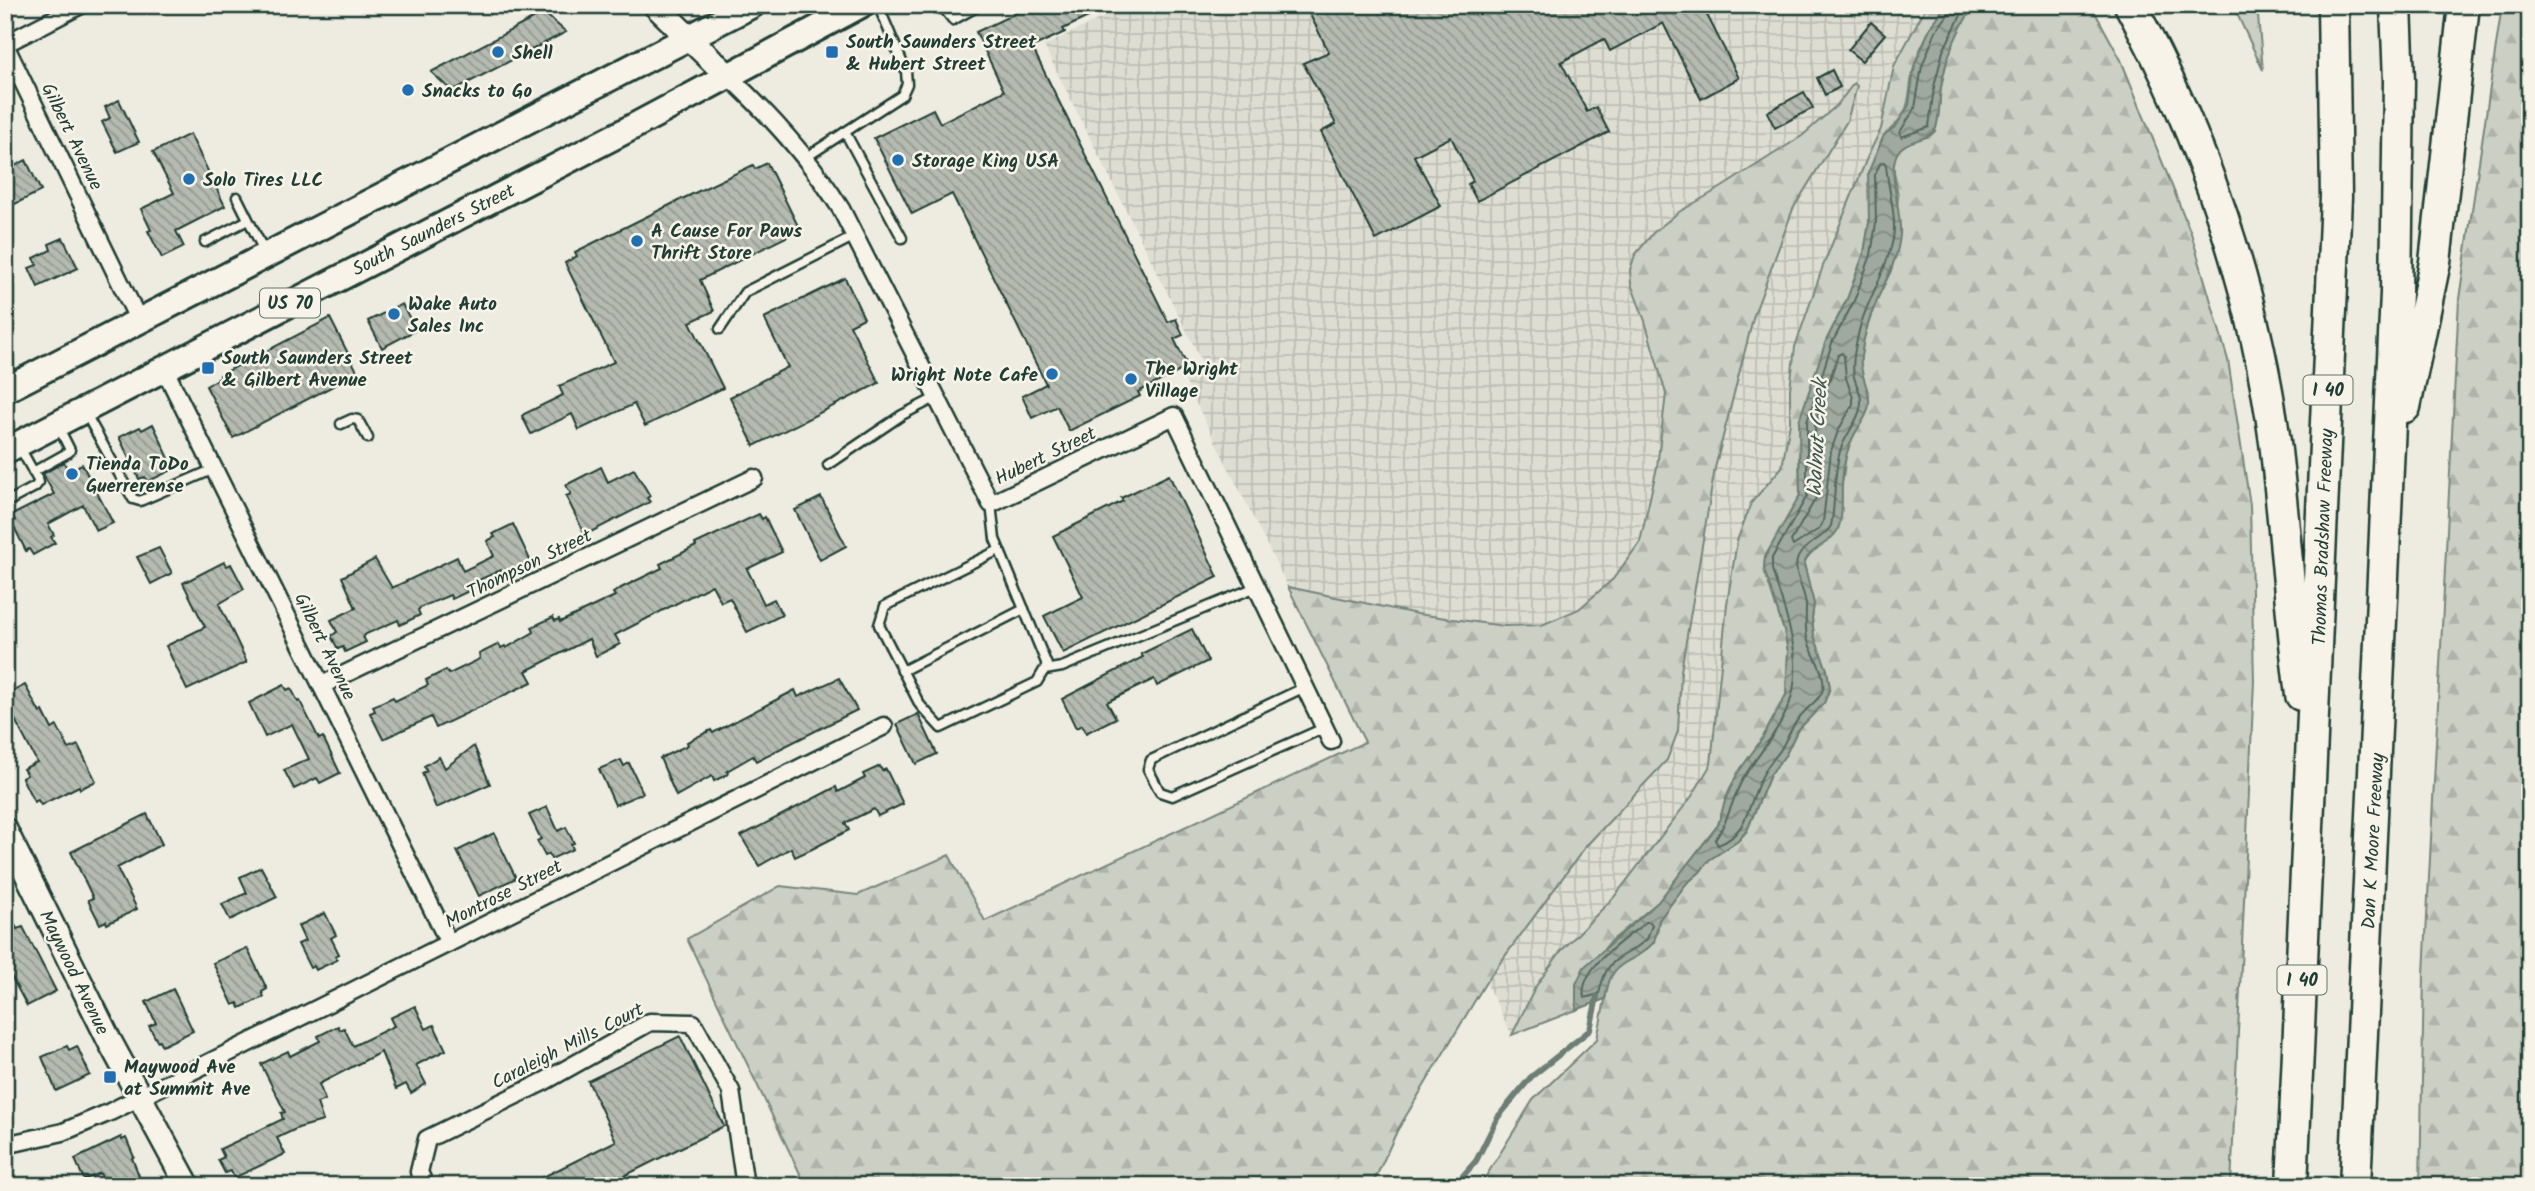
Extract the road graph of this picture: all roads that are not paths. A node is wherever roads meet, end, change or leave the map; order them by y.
1 (82, 5) edge
2 (655, 5) edge
3 (752, 5) edge
4 (860, 5) edge
5 (878, 5) edge
6 (941, 5) edge
7 (981, 5) edge
8 (2130, 5) edge
9 (2333, 5) edge
10 (2396, 5) edge
11 (2464, 5) edge
12 (690, 37) junction
13 (5, 44) edge
14 (727, 75) junction
15 (845, 132) junction
16 (805, 158) junction
17 (237, 197) dead end
18 (248, 220) junction
19 (855, 236) junction
20 (902, 238) dead end
21 (205, 242) dead end
22 (266, 256) junction
23 (139, 321) junction
24 (720, 329) dead end
25 (164, 368) junction
26 (5, 390) edge
27 (937, 397) junction
28 (85, 411) junction
29 (341, 424) dead end
30 (57, 425) junction
31 (368, 438) dead end
32 (12, 448) edge
33 (828, 465) dead end
34 (214, 469) junction
35 (33, 471) junction
36 (754, 478) dead end
37 (2387, 496) junction
38 (5, 503) edge
39 (990, 504) junction
40 (999, 550) junction
41 (1256, 587) junction
42 (1024, 609) junction
43 (1045, 670) junction
44 (902, 671) junction
45 (322, 685) junction
46 (1305, 687) junction
47 (884, 726) dead end
48 (1328, 735) joint
49 (2311, 775) junction
50 (5, 830) edge
51 (449, 943) junction
52 (140, 1097) junction
53 (5, 1145) edge
54 (188, 1186) edge
55 (425, 1186) edge
56 (745, 1186) edge
57 (2292, 1186) edge
58 (2355, 1186) edge

1 - 13 street
2 - 12 main road
3 - 12 main road, US 70
4 - 14 main road, South Saunders Street / US 70
5 - 15 lane
6 - 7 lane
8 - 49 highway
9 - 49 highway, Thomas Bradshaw Freeway / I 40
10 - 37 highway
11 - 37 highway
12 - 14 main road
12 - 22 main road, US 70
13 - 23 street, Gilbert Avenue
14 - 16 street, Hubert Street
14 - 25 main road, South Saunders Street / US 70
15 - 16 lane
15 - 20 lane
16 - 19 street, Hubert Street
17 - 18 lane
18 - 21 lane
18 - 22 lane
19 - 24 lane
19 - 27 street, Hubert Street
22 - 23 main road, US 70
23 - 26 main road, US 70
25 - 28 main road, South Saunders Street / US 70
25 - 34 street, Gilbert Avenue
27 - 33 lane
27 - 39 street, Hubert Street
28 - 30 main road, South Saunders Street / US 70
28 - 34 lane
29 - 31 lane
30 - 32 main road, South Saunders Street / US 70
30 - 35 lane
32 - 35 lane
34 - 45 street, Gilbert Avenue
35 - 38 lane
36 - 45 street, Thompson Street
37 - 58 highway, Dan K Moore Freeway
39 - 40 lane
39 - 41 street, Hubert Street
40 - 42 lane
40 - 44 lane
41 - 43 lane
41 - 46 street, Hubert Street
42 - 43 lane
42 - 44 lane
43 - 44 lane
45 - 51 street, Gilbert Avenue
46 - 48 street, Hubert Street
46 - 48 lane
47 - 51 street, Montrose Street
49 - 57 highway, I 40
50 - 52 main road, Maywood Avenue
51 - 52 street, Montrose Street
52 - 53 street, Montrose Street
52 - 54 main road, Maywood Avenue
55 - 56 street, Caraleigh Mills Court

